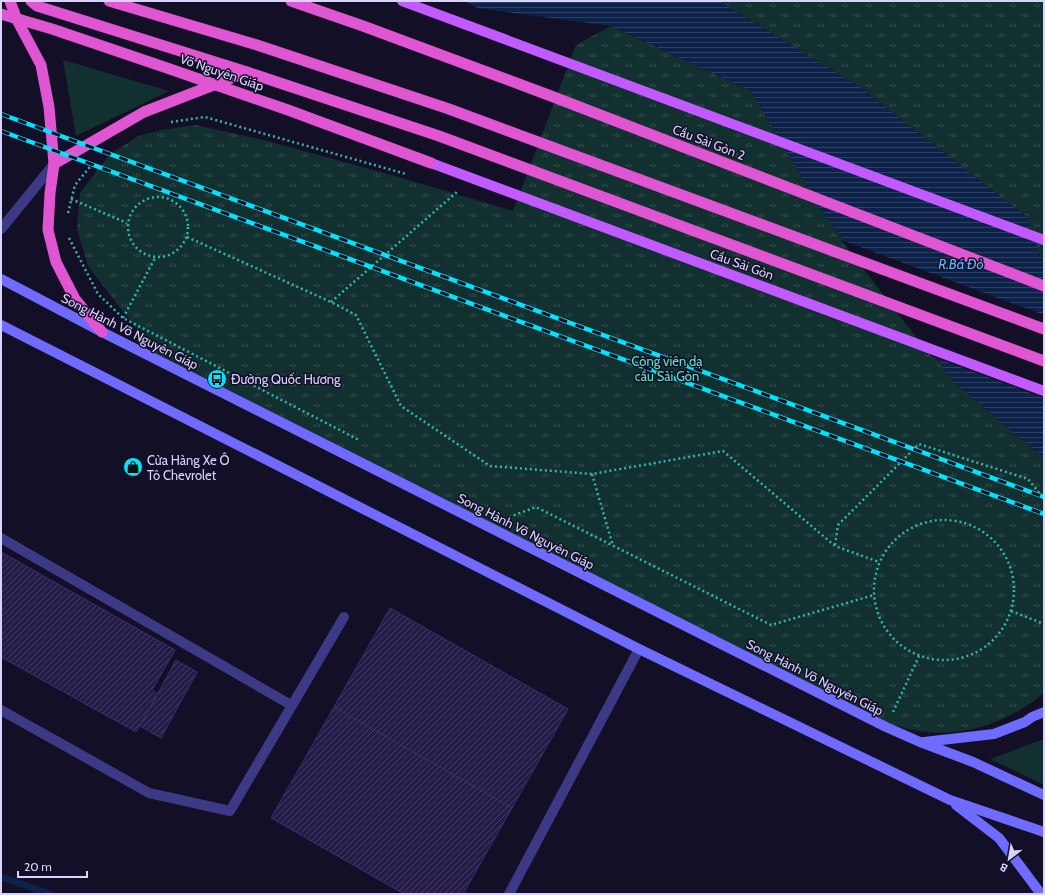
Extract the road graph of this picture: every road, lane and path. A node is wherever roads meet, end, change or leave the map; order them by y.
1 (10, 1) edge
2 (31, 1) edge
3 (109, 1) edge
4 (291, 1) edge
5 (402, 1) edge
6 (1, 14) edge
7 (18, 20) junction
8 (247, 72) junction
9 (214, 85) junction
10 (165, 122) dead end
11 (439, 136) joint
12 (95, 161) dead end
13 (431, 163) joint
14 (54, 164) junction
15 (408, 175) dead end
16 (453, 187) dead end
17 (71, 199) junction
18 (68, 214) dead end
19 (127, 223) junction
20 (1, 229) edge
21 (68, 235) dead end
22 (187, 237) junction
23 (1044, 240) edge
24 (155, 258) junction
25 (1, 279) edge
26 (1044, 286) edge
27 (330, 302) junction
28 (123, 318) junction
29 (2, 327) edge
30 (1044, 329) edge
31 (102, 332) junction
32 (1044, 361) edge
33 (1044, 391) edge
34 (359, 440) dead end
35 (592, 474) junction
36 (1044, 499) edge
37 (508, 518) dead end
38 (1, 538) edge
39 (613, 546) junction
40 (835, 546) junction
41 (879, 562) junction
42 (874, 595) junction
43 (1011, 611) junction
44 (344, 616) dead end
45 (1044, 624) edge
46 (639, 649) junction
47 (919, 656) junction
48 (292, 705) junction
49 (1, 710) edge
50 (1044, 712) edge
51 (886, 727) junction
52 (920, 742) junction
53 (1044, 795) edge
54 (950, 800) junction
55 (1044, 832) edge
56 (509, 894) edge
57 (1041, 894) edge

1 - 7 highway
2 - 8 highway, Võ Nguyên Giáp
3 - 30 highway
4 - 26 highway, Cầu Sài Gòn 2
5 - 23 main road, Cầu Sài Gòn 2
6 - 7 highway, Võ Nguyên Giáp
7 - 9 highway, Võ Nguyên Giáp
7 - 14 highway
8 - 9 highway
8 - 11 highway, Võ Nguyên Giáp
9 - 13 highway, Võ Nguyên Giáp
9 - 14 highway
10 - 15 path
11 - 32 highway, Cầu Sài Gòn
12 - 17 path
13 - 33 main road, Cầu Sài Gòn
14 - 20 street
14 - 31 highway
16 - 27 path
17 - 18 path
17 - 19 path
19 - 22 path
19 - 24 path
21 - 28 path
22 - 24 path
22 - 27 path
24 - 28 path
25 - 31 main road, Song Hành Võ Nguyên Giáp
27 - 35 path
28 - 34 path
29 - 46 main road
31 - 51 main road, Song Hành Võ Nguyên Giáp
35 - 39 path
35 - 40 path
36 - 40 path
37 - 39 path
38 - 48 street
39 - 42 path
40 - 41 path
41 - 42 path
41 - 43 path
42 - 47 path
43 - 45 path
43 - 47 path
44 - 48 street
46 - 54 main road
46 - 56 street
47 - 51 path
48 - 49 street
50 - 52 main road
51 - 52 main road, Song Hành Võ Nguyên Giáp
52 - 53 main road, Song Hành Võ Nguyên Giáp
54 - 55 main road
54 - 57 main road

